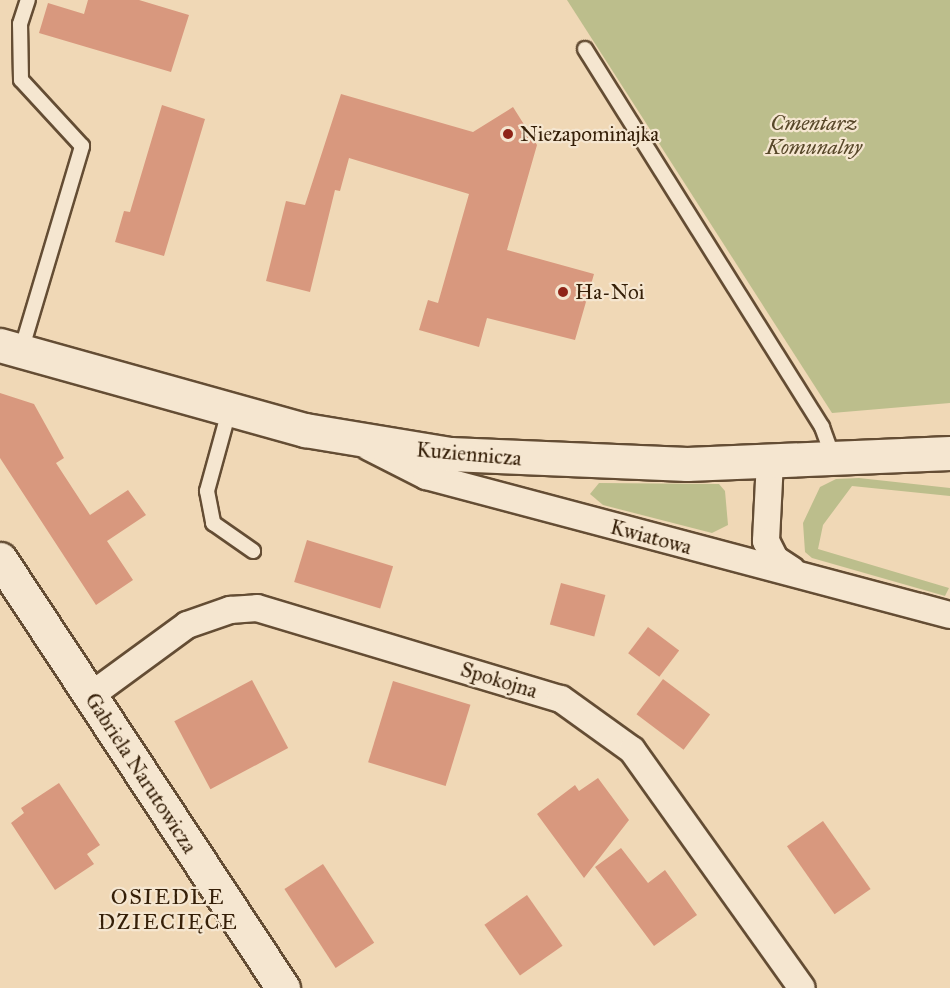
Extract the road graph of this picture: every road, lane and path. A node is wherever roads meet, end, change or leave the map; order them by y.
1 (28, 0) edge
2 (585, 49) dead end
3 (11, 348) edge
4 (229, 411) junction
5 (358, 441) junction
6 (950, 453) edge
7 (834, 459) junction
8 (770, 461) junction
9 (253, 551) dead end
10 (0, 559) edge
11 (792, 571) junction
12 (950, 615) edge
13 (90, 696) junction
14 (283, 988) edge
15 (802, 988) edge

1 - 3 lane
2 - 7 lane
3 - 4 main road, Kuziennicza
4 - 5 main road, Kuziennicza
4 - 9 lane
5 - 8 main road, Kuziennicza
5 - 11 street, Kwiatowa
6 - 7 main road, Kuziennicza
7 - 8 main road, Kuziennicza
8 - 11 street
10 - 13 main road, Gabriela Narutowicza
11 - 12 street, Kwiatowa
13 - 14 main road, Gabriela Narutowicza
13 - 15 street, Spokojna

